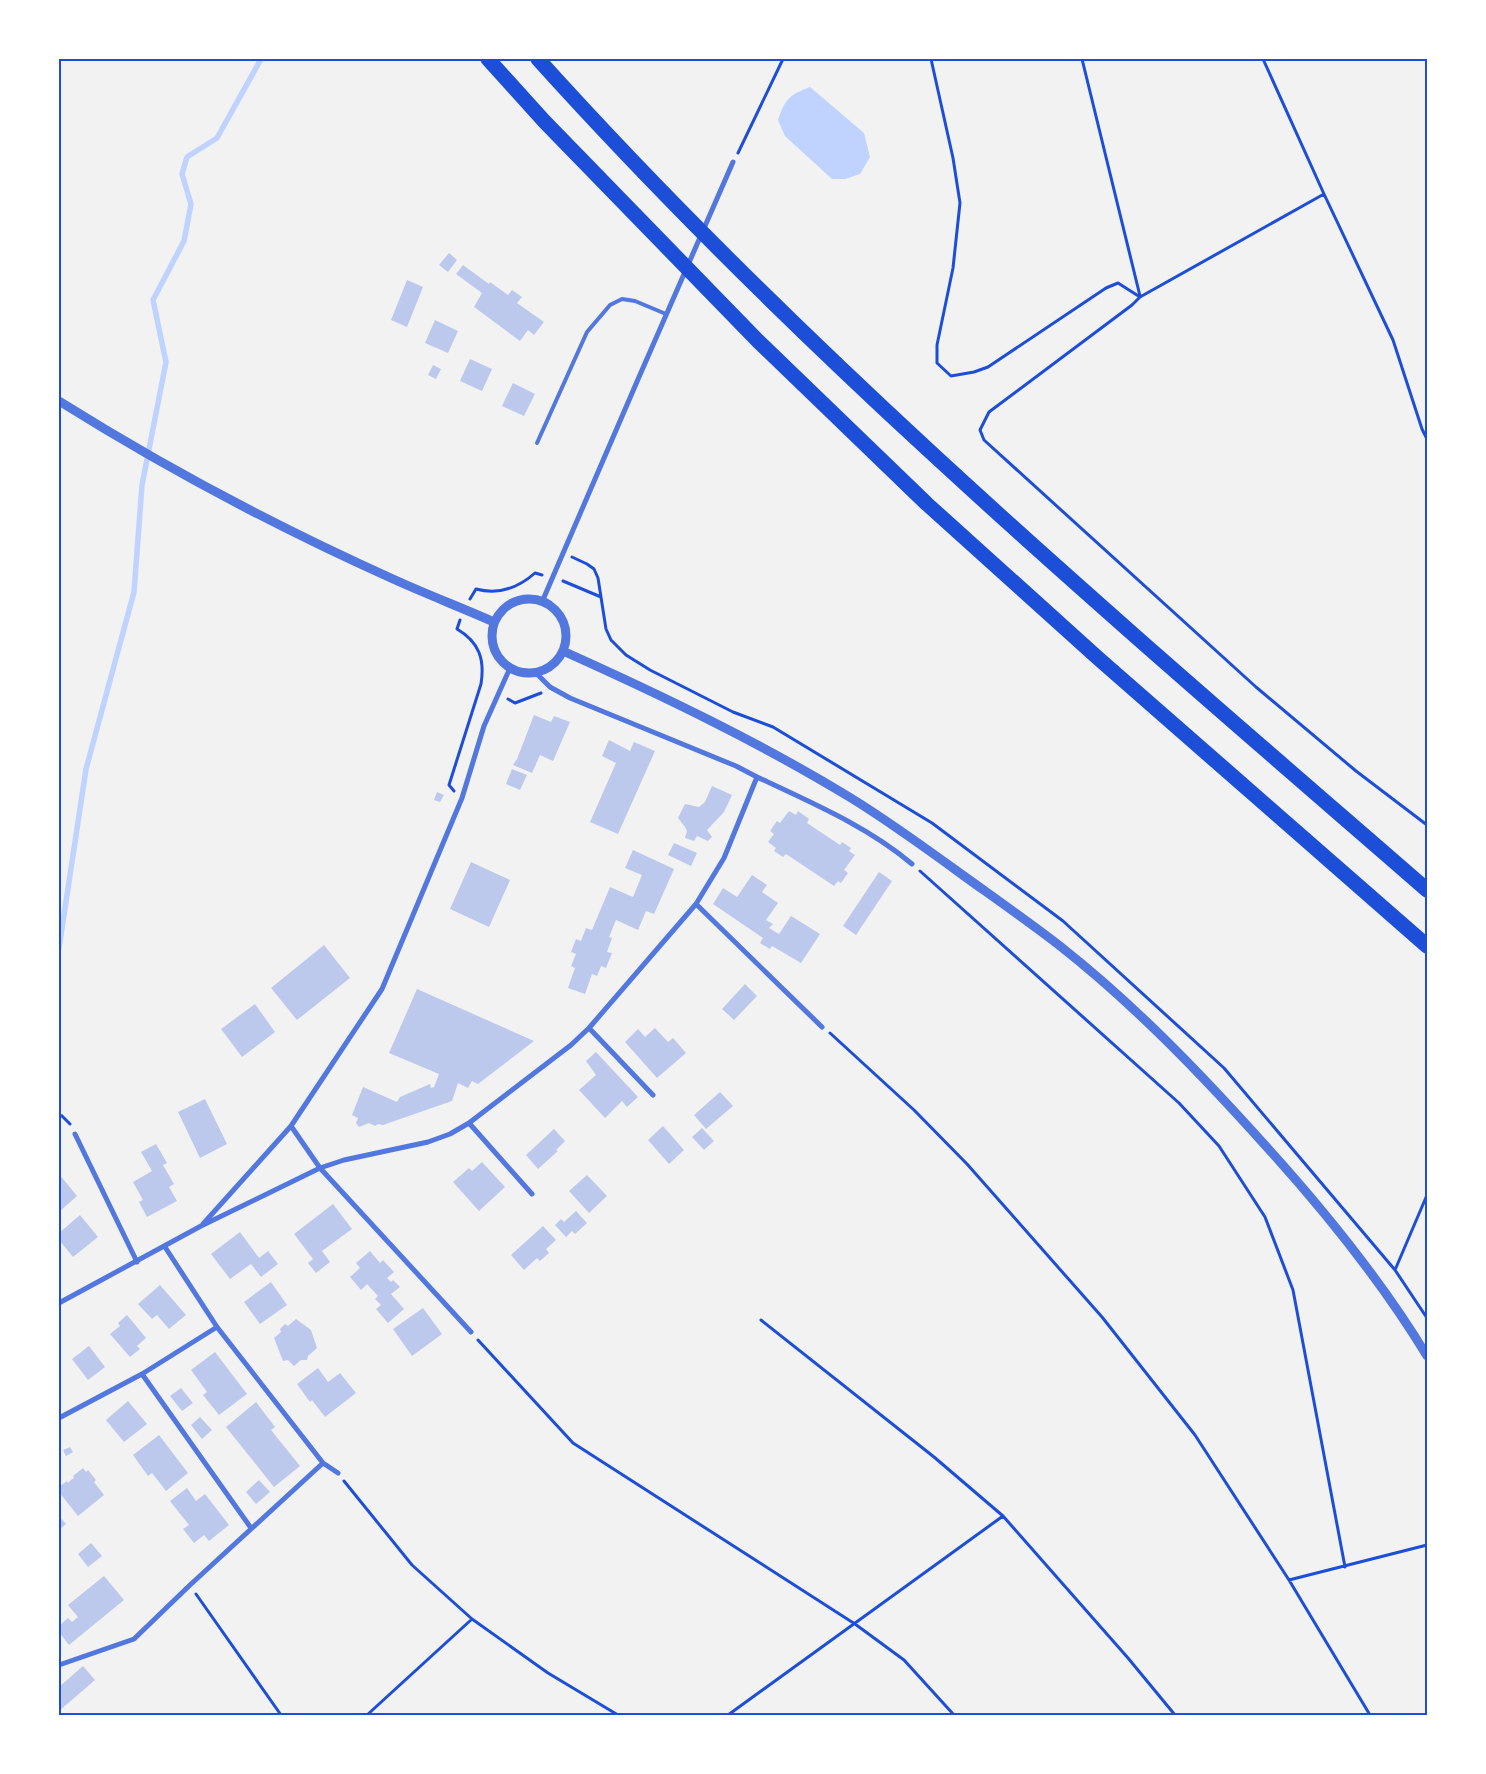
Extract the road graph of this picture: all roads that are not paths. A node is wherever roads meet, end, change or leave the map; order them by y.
1 (488, 59) edge
2 (538, 59) edge
3 (734, 162) road end
4 (666, 314) junction
5 (59, 401) edge
6 (537, 443) dead end
7 (542, 602) junction
8 (494, 622) junction
9 (563, 651) junction
10 (510, 668) junction
11 (536, 673) junction
12 (757, 777) junction
13 (912, 864) road end
14 (1427, 890) edge
15 (696, 904) junction
16 (1427, 946) edge
17 (822, 1027) road end
18 (589, 1028) junction
19 (653, 1095) dead end
20 (469, 1123) junction
21 (291, 1126) junction
22 (75, 1134) road end
23 (320, 1168) junction
24 (532, 1194) dead end
25 (201, 1226) junction
26 (166, 1247) junction
27 (137, 1262) junction
28 (59, 1303) edge
29 (217, 1327) junction
30 (471, 1332) road end
31 (1427, 1356) edge
32 (142, 1374) junction
33 (59, 1418) edge
34 (323, 1463) junction
35 (338, 1473) road end
36 (251, 1528) junction
37 (59, 1665) edge

1 - 16 highway
2 - 14 highway
3 - 4 street
4 - 6 lane
4 - 7 street
5 - 8 street
7 - 8 street
7 - 9 street
8 - 10 street
9 - 11 street
9 - 31 street
10 - 11 street
10 - 21 street
11 - 12 street
12 - 13 street
12 - 15 street
15 - 17 street
15 - 18 street
18 - 19 street
18 - 20 street
20 - 23 street
20 - 24 street
21 - 23 street
21 - 25 street
22 - 27 street
23 - 25 street
23 - 30 street
25 - 26 street
26 - 27 street
26 - 29 street
27 - 28 street
29 - 32 street
29 - 34 street
32 - 33 street
32 - 36 street
34 - 35 street
34 - 36 street
36 - 37 street

